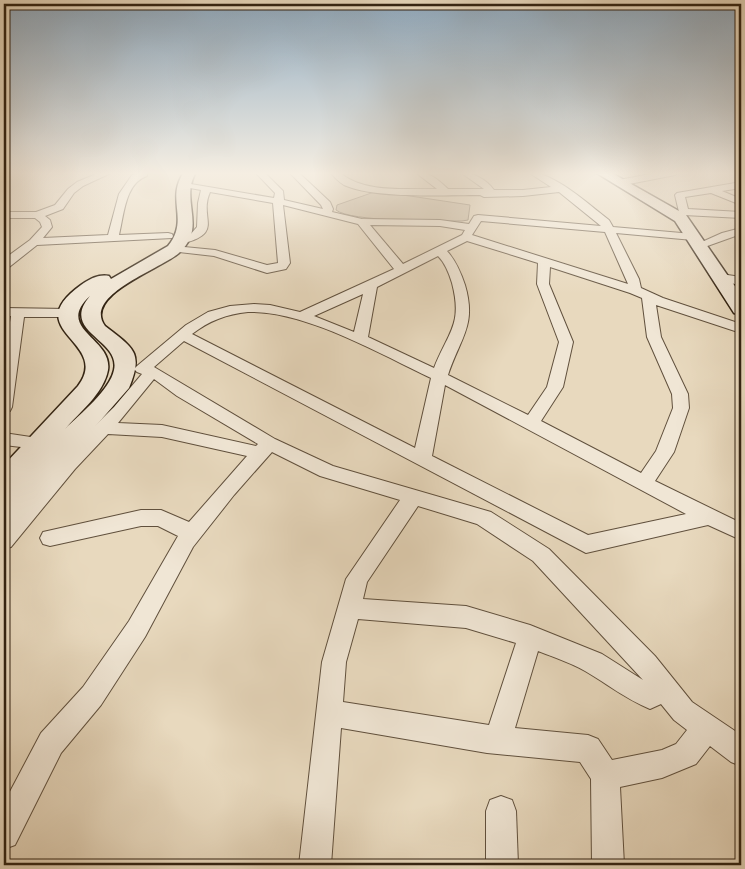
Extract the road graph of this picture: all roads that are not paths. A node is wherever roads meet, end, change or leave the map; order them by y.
1 (46, 213) edge
2 (119, 213) edge
3 (186, 213) edge
4 (205, 213) edge
5 (278, 213) edge
6 (321, 213) edge
7 (475, 213) edge
8 (593, 213) edge
9 (679, 213) joint
10 (326, 214) joint
11 (4, 215) edge
12 (741, 215) edge
13 (38, 216) junction
14 (362, 222) junction
15 (472, 228) junction
16 (610, 230) junction
17 (741, 231) edge
18 (113, 239) junction
19 (34, 242) junction
20 (174, 242) junction
21 (696, 242) junction
22 (439, 251) junction
23 (544, 262) junction
24 (4, 265) edge
25 (401, 270) junction
26 (721, 278) junction
27 (741, 281) edge
28 (371, 285) junction
29 (641, 294) junction
30 (741, 309) edge
31 (11, 313) edge
32 (68, 313) junction
33 (301, 317) junction
34 (741, 329) edge
35 (183, 335) junction
36 (360, 339) junction
37 (141, 369) junction
38 (97, 371) junction
39 (439, 376) junction
40 (4, 407) edge
41 (531, 423) junction
42 (104, 428) junction
43 (4, 438) edge
44 (38, 443) junction
45 (265, 448) junction
46 (422, 460) junction
47 (4, 482) edge
48 (644, 483) junction
49 (414, 497) junction
50 (4, 511) edge
51 (708, 516) junction
52 (741, 532) edge
53 (192, 533) junction
54 (50, 538) dead end
55 (4, 540) edge
56 (350, 608) junction
57 (530, 636) junction
58 (664, 687) junction
59 (330, 713) junction
60 (707, 728) junction
61 (498, 740) junction
62 (741, 752) edge
63 (605, 776) junction
64 (502, 811) dead end
65 (4, 834) edge
66 (315, 865) edge
67 (502, 865) edge
68 (608, 865) edge

1 - 13 street
2 - 18 street
3 - 20 main road
4 - 20 street
5 - 20 street
6 - 10 street
7 - 15 street
8 - 16 street
9 - 12 street
9 - 21 main road
10 - 14 street
11 - 13 street
13 - 19 street
14 - 15 street
14 - 25 street
15 - 16 street
15 - 22 street
15 - 23 street
16 - 21 street
16 - 29 street
17 - 21 street
18 - 19 street
18 - 20 street
19 - 24 street
20 - 32 main road
20 - 37 main road
21 - 26 main road
22 - 25 street
22 - 39 street
23 - 29 street
23 - 41 street
25 - 28 street
26 - 27 street
26 - 30 main road
28 - 33 street
28 - 36 street
29 - 34 street
29 - 48 street
31 - 32 street
31 - 40 street
32 - 38 main road
33 - 35 street
33 - 36 street
35 - 37 street
35 - 46 street
36 - 39 street
37 - 38 street
37 - 42 street
37 - 45 street
37 - 50 main road
38 - 44 main road
39 - 41 street
39 - 46 street
41 - 48 street
42 - 45 street
42 - 55 street
43 - 44 street
44 - 47 main road
45 - 49 street
45 - 53 street
46 - 51 street
48 - 51 street
49 - 56 street
49 - 58 street
51 - 52 street
53 - 54 street
53 - 65 street
56 - 57 street
56 - 59 street
57 - 58 street
57 - 61 street
58 - 60 street
59 - 61 street
59 - 66 street
60 - 62 street
60 - 63 street
61 - 63 street
63 - 68 street
64 - 67 street

